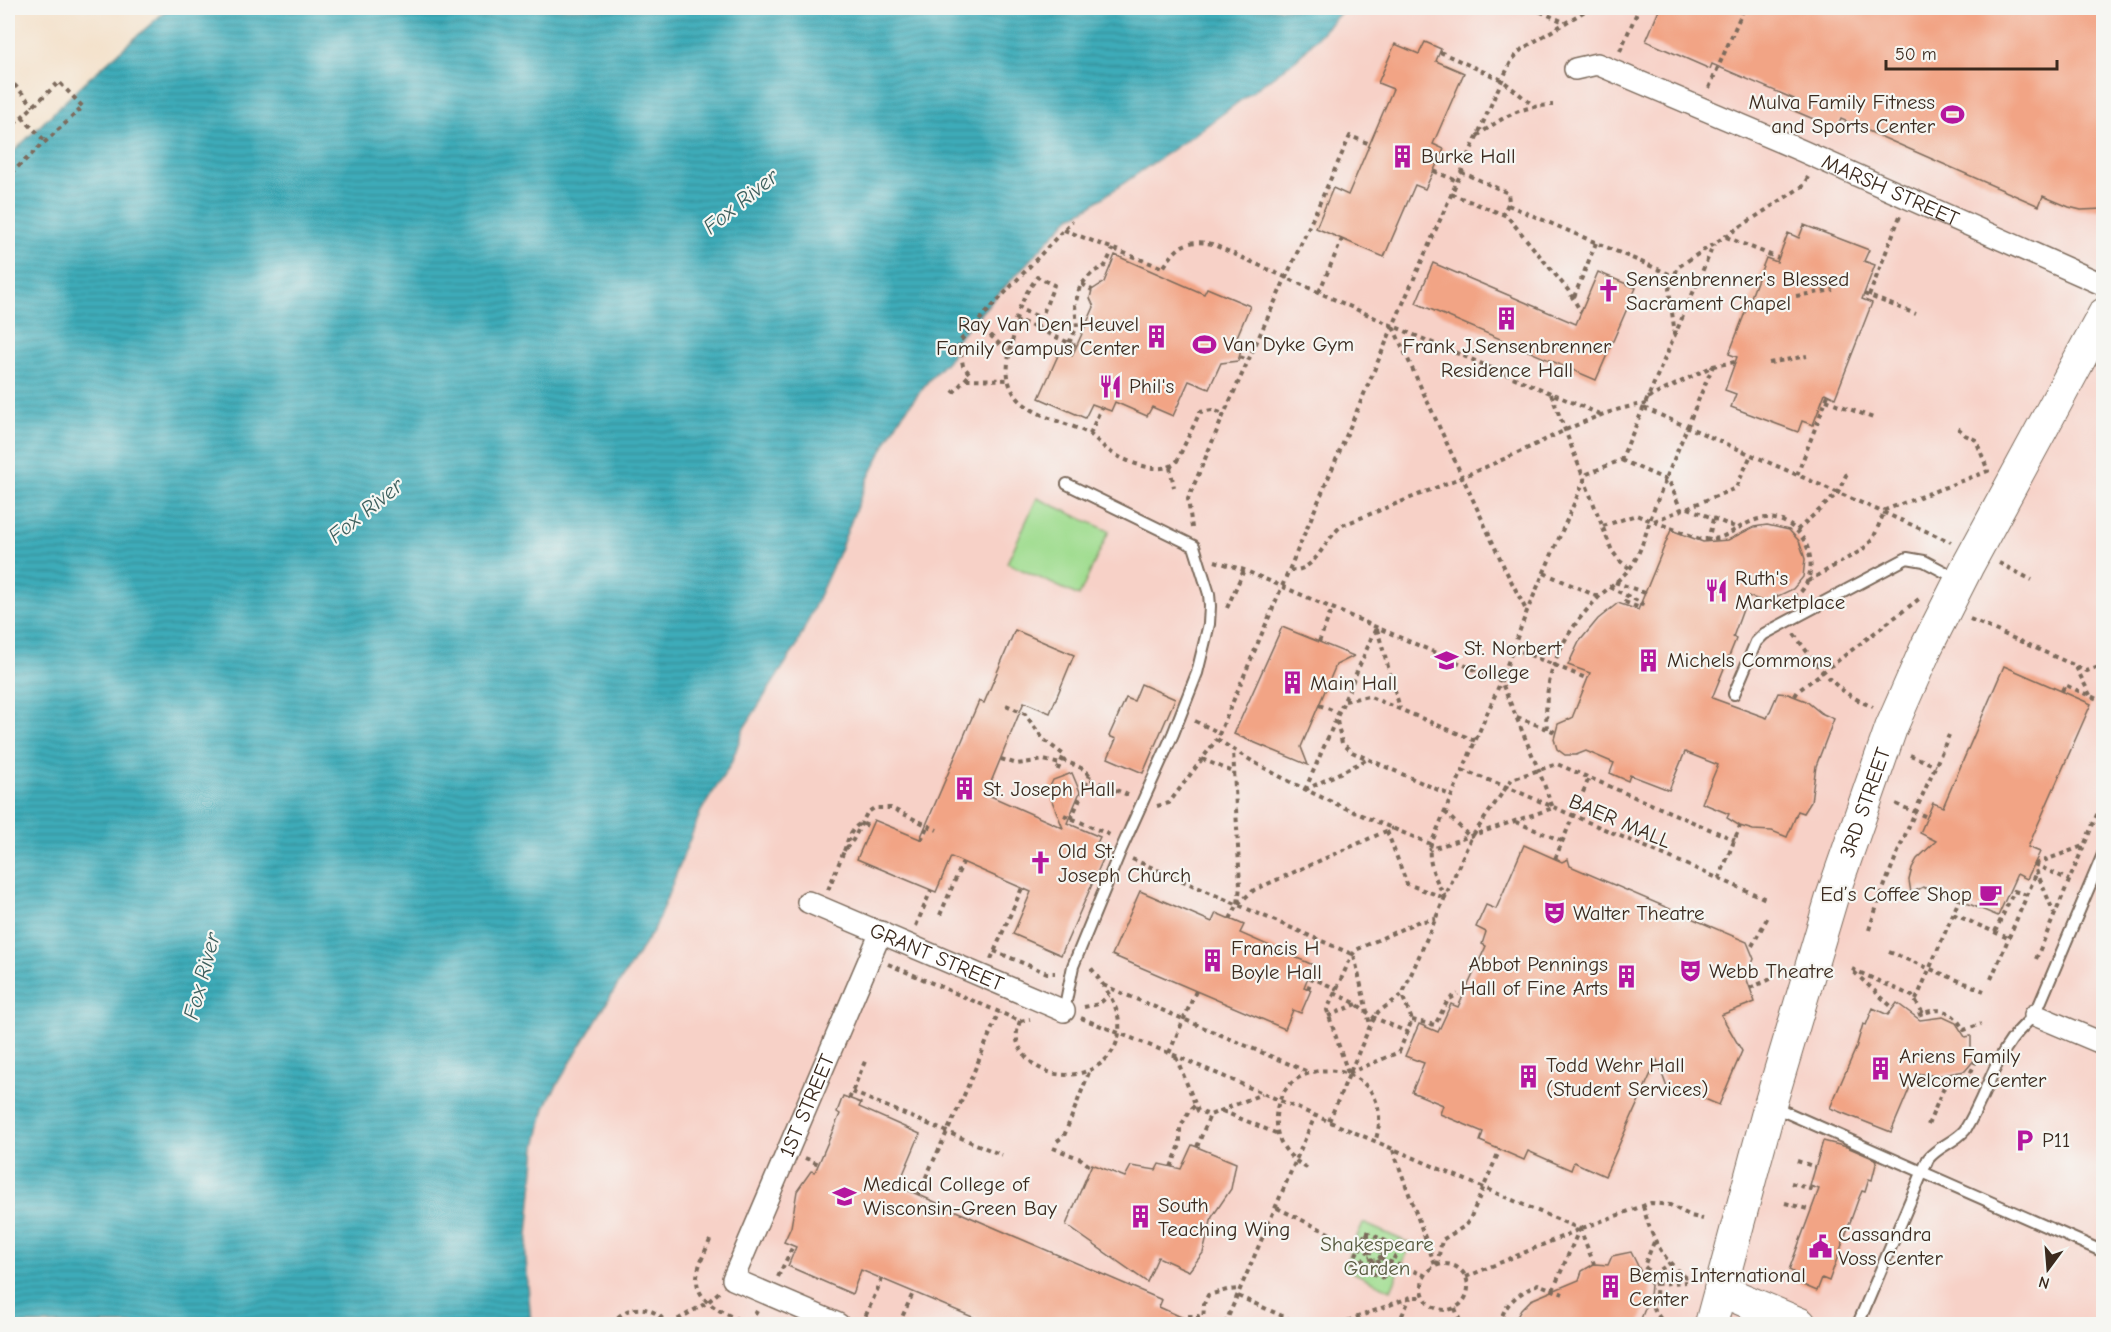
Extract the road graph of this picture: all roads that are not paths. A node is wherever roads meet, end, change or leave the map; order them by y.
1 (1575, 69) dead end
2 (2103, 285) edge
3 (2103, 314) edge
4 (1067, 484) dead end
5 (1960, 580) junction
6 (1734, 694) dead end
7 (2103, 852) edge
8 (815, 905) road end
9 (881, 932) junction
10 (1064, 1011) joint
11 (2035, 1015) junction
12 (2103, 1044) edge
13 (1770, 1105) junction
14 (1922, 1171) junction
15 (2103, 1252) edge
16 (1720, 1290) junction
17 (838, 1324) edge
18 (1711, 1324) edge
19 (1800, 1324) edge
20 (1858, 1324) edge

1 - 2 street, MARSH STREET
3 - 5 main road, 3RD STREET
4 - 10 lane
5 - 6 lane
5 - 13 main road, 3RD STREET
7 - 11 lane
8 - 9 street, GRANT STREET
9 - 10 street, GRANT STREET
9 - 17 street, 1ST STREET
11 - 12 street
11 - 14 lane
13 - 14 lane
13 - 16 main road, 3RD STREET
14 - 15 lane
14 - 20 lane
16 - 18 main road, 3RD STREET
16 - 19 main road

